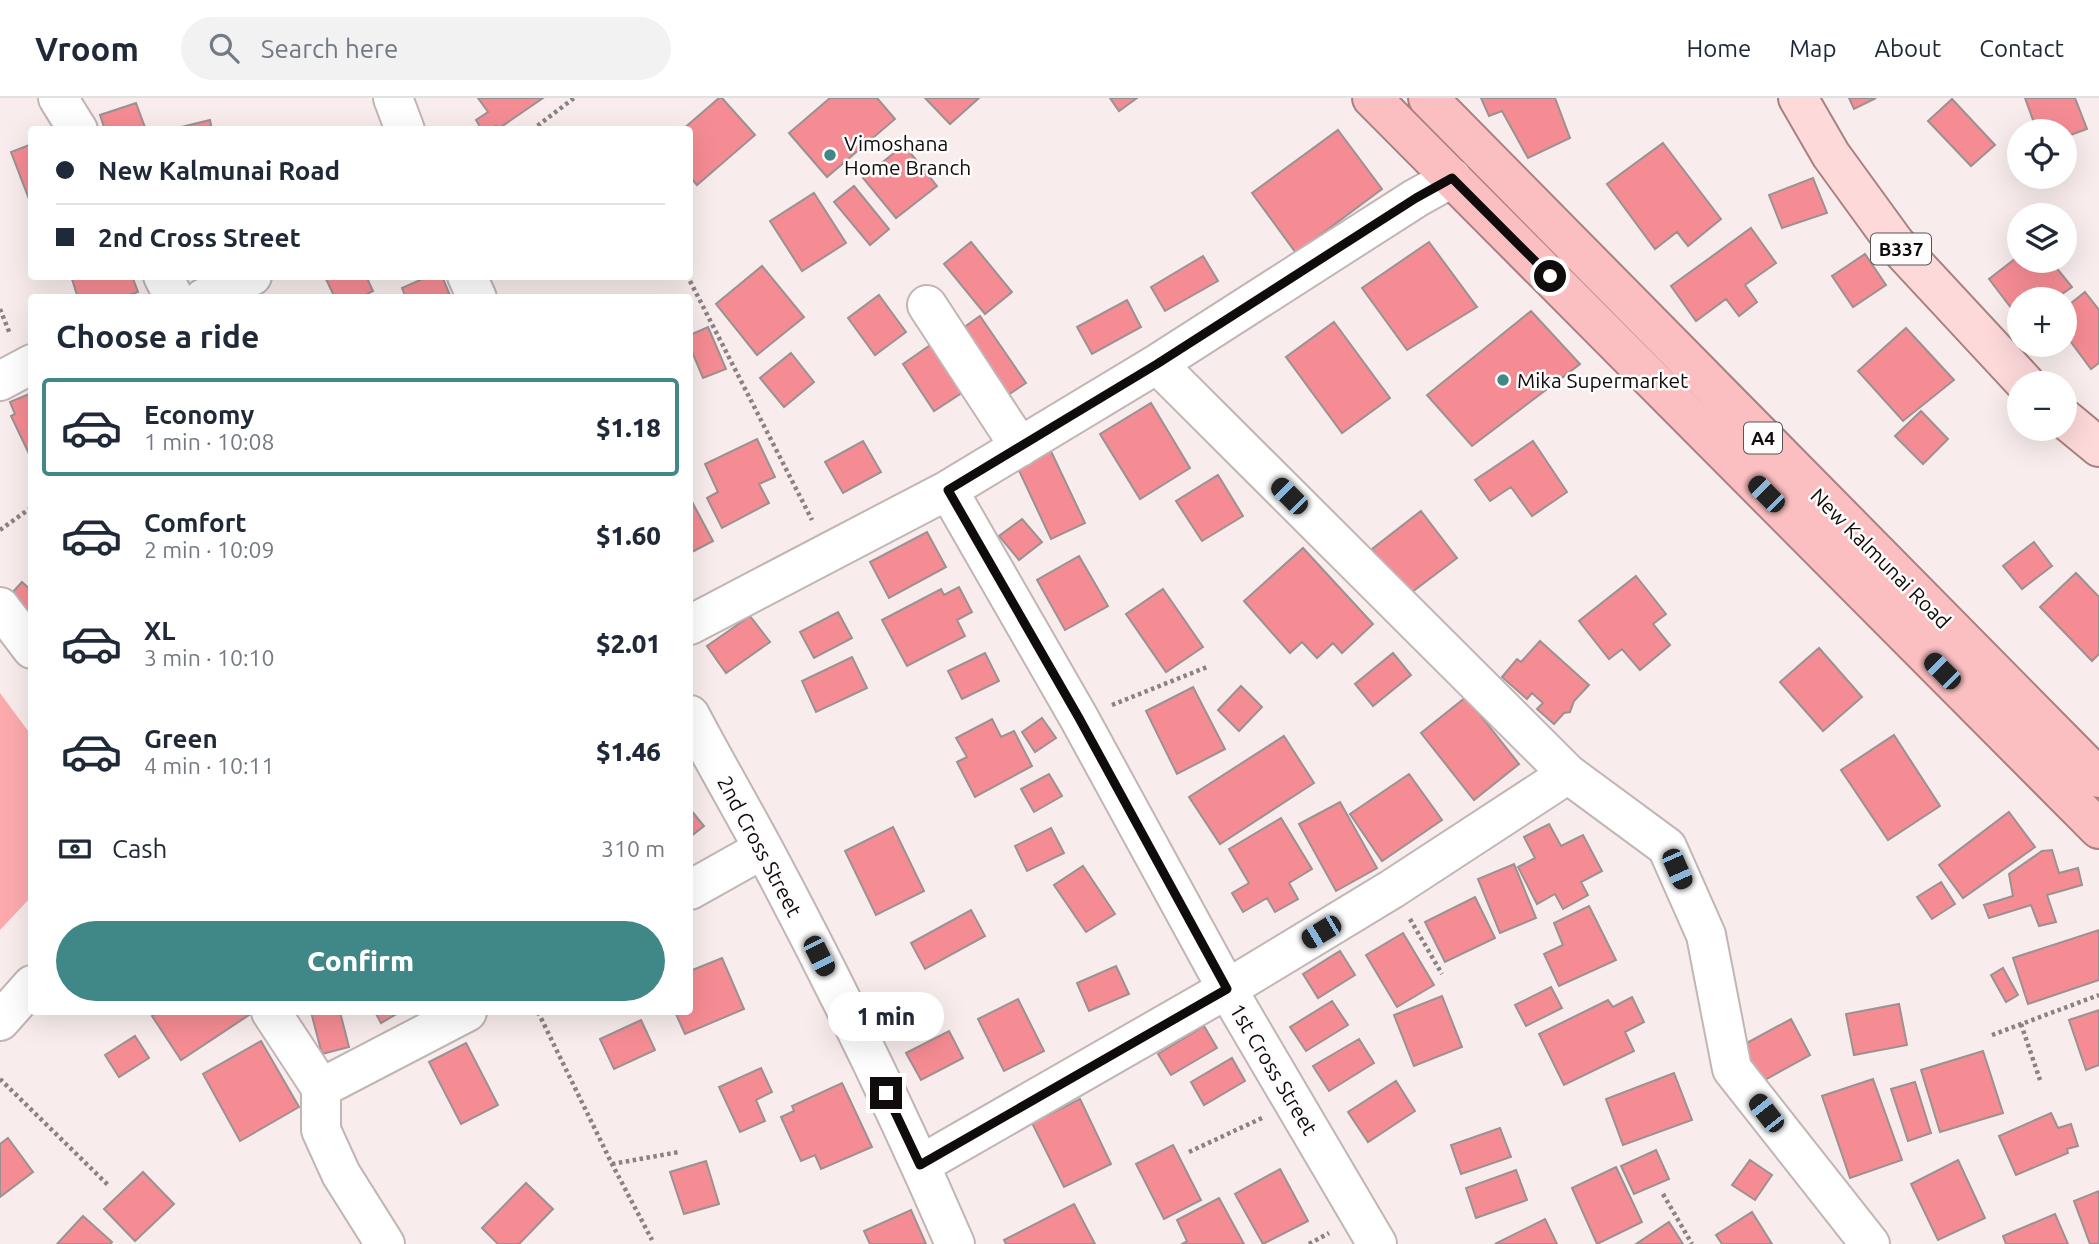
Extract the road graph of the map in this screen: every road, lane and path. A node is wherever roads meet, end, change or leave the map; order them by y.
1 (58, 98) edge
2 (393, 98) edge
3 (573, 98) edge
4 (1372, 98) edge
5 (1428, 98) edge
6 (1798, 98) edge
7 (76, 126) edge
8 (404, 126) edge
9 (537, 126) edge
10 (1452, 178) junction
11 (243, 280) edge
12 (690, 281) dead end
13 (213, 294) edge
14 (927, 305) dead end
15 (1157, 364) junction
16 (28, 366) edge
17 (2014, 371) edge
18 (0, 381) edge
19 (2077, 429) edge
20 (1020, 447) junction
21 (2099, 447) edge
22 (948, 490) junction
23 (28, 511) edge
24 (0, 530) edge
25 (828, 552) junction
26 (0, 607) edge
27 (693, 623) edge
28 (28, 644) edge
29 (1207, 667) dead end
30 (1079, 718) junction
31 (693, 728) edge
32 (702, 769) edge
33 (1569, 774) junction
34 (2099, 778) edge
35 (2099, 829) edge
36 (763, 849) junction
37 (693, 888) edge
38 (1392, 888) junction
39 (1442, 974) dead end
40 (1227, 989) junction
41 (28, 990) edge
42 (2099, 995) edge
43 (273, 1015) edge
44 (461, 1015) edge
45 (539, 1015) edge
46 (0, 1021) edge
47 (2021, 1024) junction
48 (1992, 1035) dead end
49 (0, 1080) edge
50 (2039, 1080) dead end
51 (321, 1088) junction
52 (1294, 1102) junction
53 (679, 1152) dead end
54 (1189, 1152) dead end
55 (612, 1164) junction
56 (920, 1165) junction
57 (109, 1186) dead end
58 (1662, 1194) dead end
59 (652, 1240) dead end
60 (384, 1244) edge
61 (954, 1244) edge
62 (1377, 1244) edge
63 (1692, 1244) edge
64 (1870, 1244) edge

1 - 7 street
2 - 8 street
3 - 9 path
4 - 10 highway, New Kalmunai Road / A4
5 - 34 highway, New Kalmunai Road / A4
6 - 17 main road, B337
10 - 15 street
10 - 35 highway, New Kalmunai Road / A4
11 - 13 street
12 - 25 path
14 - 20 street
15 - 20 street
15 - 33 street
16 - 18 street
19 - 21 main road
20 - 22 street
22 - 25 street
22 - 30 street, 1st Cross Street
23 - 24 path
25 - 27 street
26 - 28 street
29 - 30 path
30 - 40 street, 1st Cross Street
31 - 32 street, 2nd Cross Street
32 - 36 street, 2nd Cross Street
33 - 38 street
33 - 64 street
36 - 37 street
36 - 56 street, 2nd Cross Street
38 - 39 path
38 - 40 street
40 - 52 street, 1st Cross Street
40 - 56 street
41 - 46 street
42 - 47 path
43 - 51 street
44 - 51 street
45 - 55 path
47 - 48 path
47 - 50 path
49 - 57 path
51 - 60 street
52 - 54 path
52 - 62 street, 1st Cross Street
53 - 55 path
55 - 59 path
56 - 61 street, 2nd Cross Street
58 - 63 path

